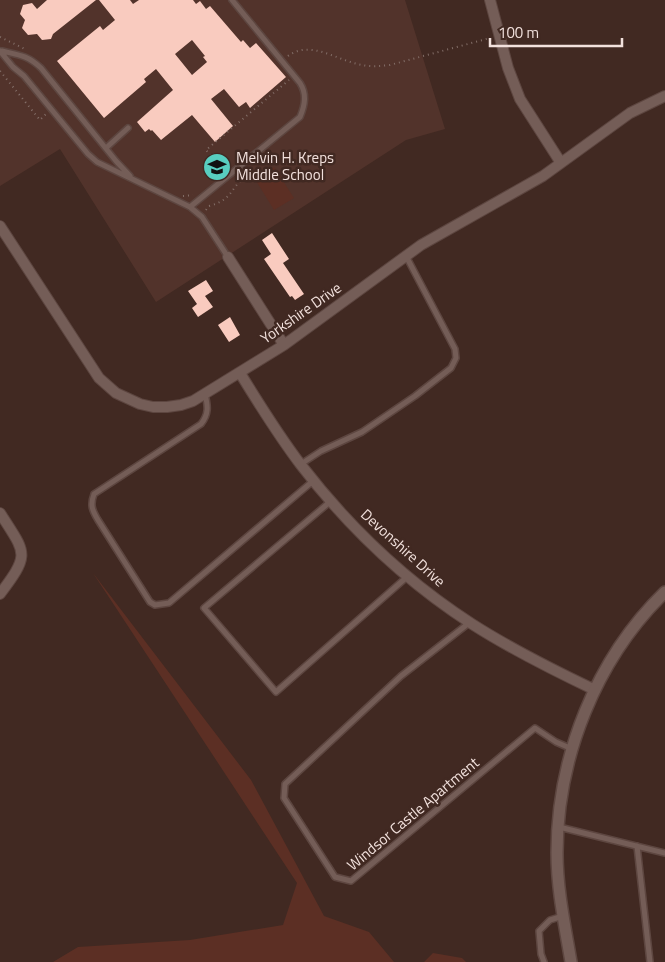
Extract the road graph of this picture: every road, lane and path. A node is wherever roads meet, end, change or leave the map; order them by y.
1 (232, 0) edge
2 (490, 0) edge
3 (499, 36) junction
4 (1, 51) edge
5 (287, 56) dead end
6 (6, 67) dead end
7 (0, 71) edge
8 (289, 80) dead end
9 (665, 96) edge
10 (46, 114) dead end
11 (128, 128) dead end
12 (106, 148) junction
13 (561, 163) junction
14 (220, 176) dead end
15 (132, 178) junction
16 (256, 178) dead end
17 (198, 194) dead end
18 (183, 196) dead end
19 (190, 207) junction
20 (206, 210) dead end
21 (0, 226) edge
22 (406, 255) junction
23 (228, 257) joint
24 (284, 345) junction
25 (240, 373) junction
26 (205, 394) junction
27 (301, 464) junction
28 (314, 481) junction
29 (331, 501) junction
30 (0, 513) edge
31 (408, 576) junction
32 (665, 592) edge
33 (0, 594) edge
34 (470, 623) junction
35 (595, 690) junction
36 (572, 749) junction
37 (558, 826) junction
38 (637, 846) junction
39 (665, 853) edge
40 (563, 916) junction
41 (544, 962) edge
42 (571, 962) edge
43 (650, 962) edge

1 - 19 lane
2 - 3 street
3 - 5 path
3 - 13 street
4 - 12 lane
4 - 15 lane
6 - 7 path
7 - 10 path
8 - 14 path
9 - 13 street, Yorkshire Drive
11 - 12 lane
12 - 15 lane
13 - 22 street, Yorkshire Drive
15 - 19 lane
16 - 20 path
17 - 18 path
19 - 23 lane
21 - 26 street, Yorkshire Drive
22 - 24 street, Yorkshire Drive
22 - 27 lane
23 - 24 street
24 - 25 street, Yorkshire Drive
25 - 26 street, Yorkshire Drive
25 - 27 street, Devonshire Drive
26 - 28 lane
27 - 28 street, Devonshire Drive
28 - 29 street, Devonshire Drive
29 - 31 street, Devonshire Drive
29 - 31 lane
30 - 33 street
31 - 34 street, Devonshire Drive
32 - 35 street
34 - 35 street, Devonshire Drive
34 - 36 lane, Windsor Castle Apartment
35 - 36 street
36 - 37 street
37 - 38 lane
37 - 40 street
38 - 39 lane
38 - 43 lane
40 - 41 lane
40 - 42 street

